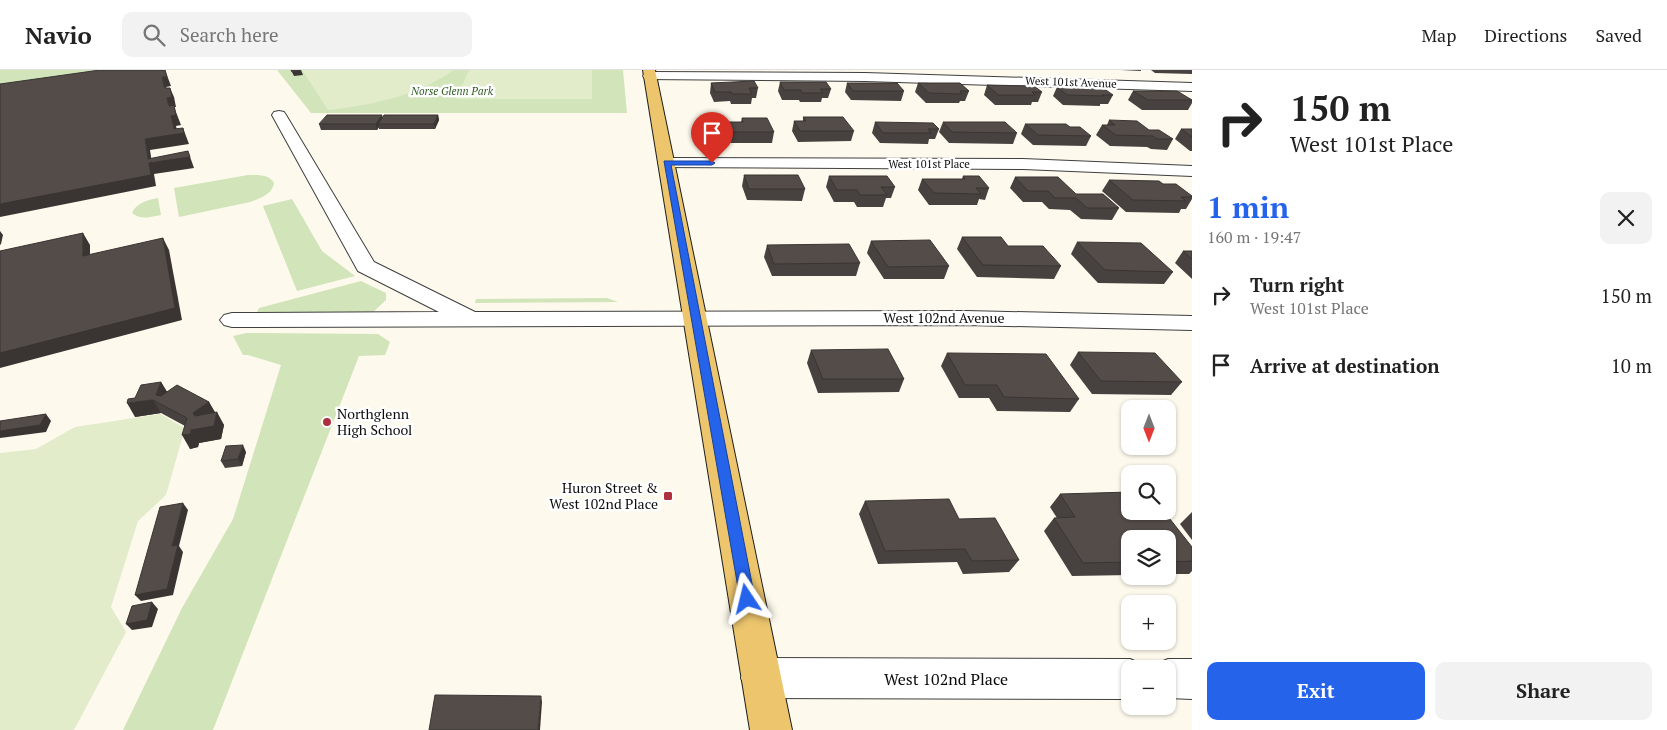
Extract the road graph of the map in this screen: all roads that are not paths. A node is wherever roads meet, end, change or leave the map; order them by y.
1 (650, 73) edge
2 (1192, 87) edge
3 (278, 115) dead end
4 (667, 163) junction
5 (1192, 171) edge
6 (696, 318) junction
7 (469, 319) junction
8 (232, 320) dead end
9 (1192, 323) edge
10 (761, 678) junction
11 (1121, 679) edge
12 (1176, 679) edge
13 (1192, 679) edge
14 (771, 730) edge

1 - 2 street, West 101st Avenue
1 - 4 main road
3 - 7 street
4 - 5 street, West 101st Place
4 - 6 main road
6 - 7 street, West 102nd Avenue
6 - 9 street, West 102nd Avenue
6 - 10 main road
7 - 8 street, West 102nd Avenue
10 - 11 street, West 102nd Place
10 - 14 main road
12 - 13 street

